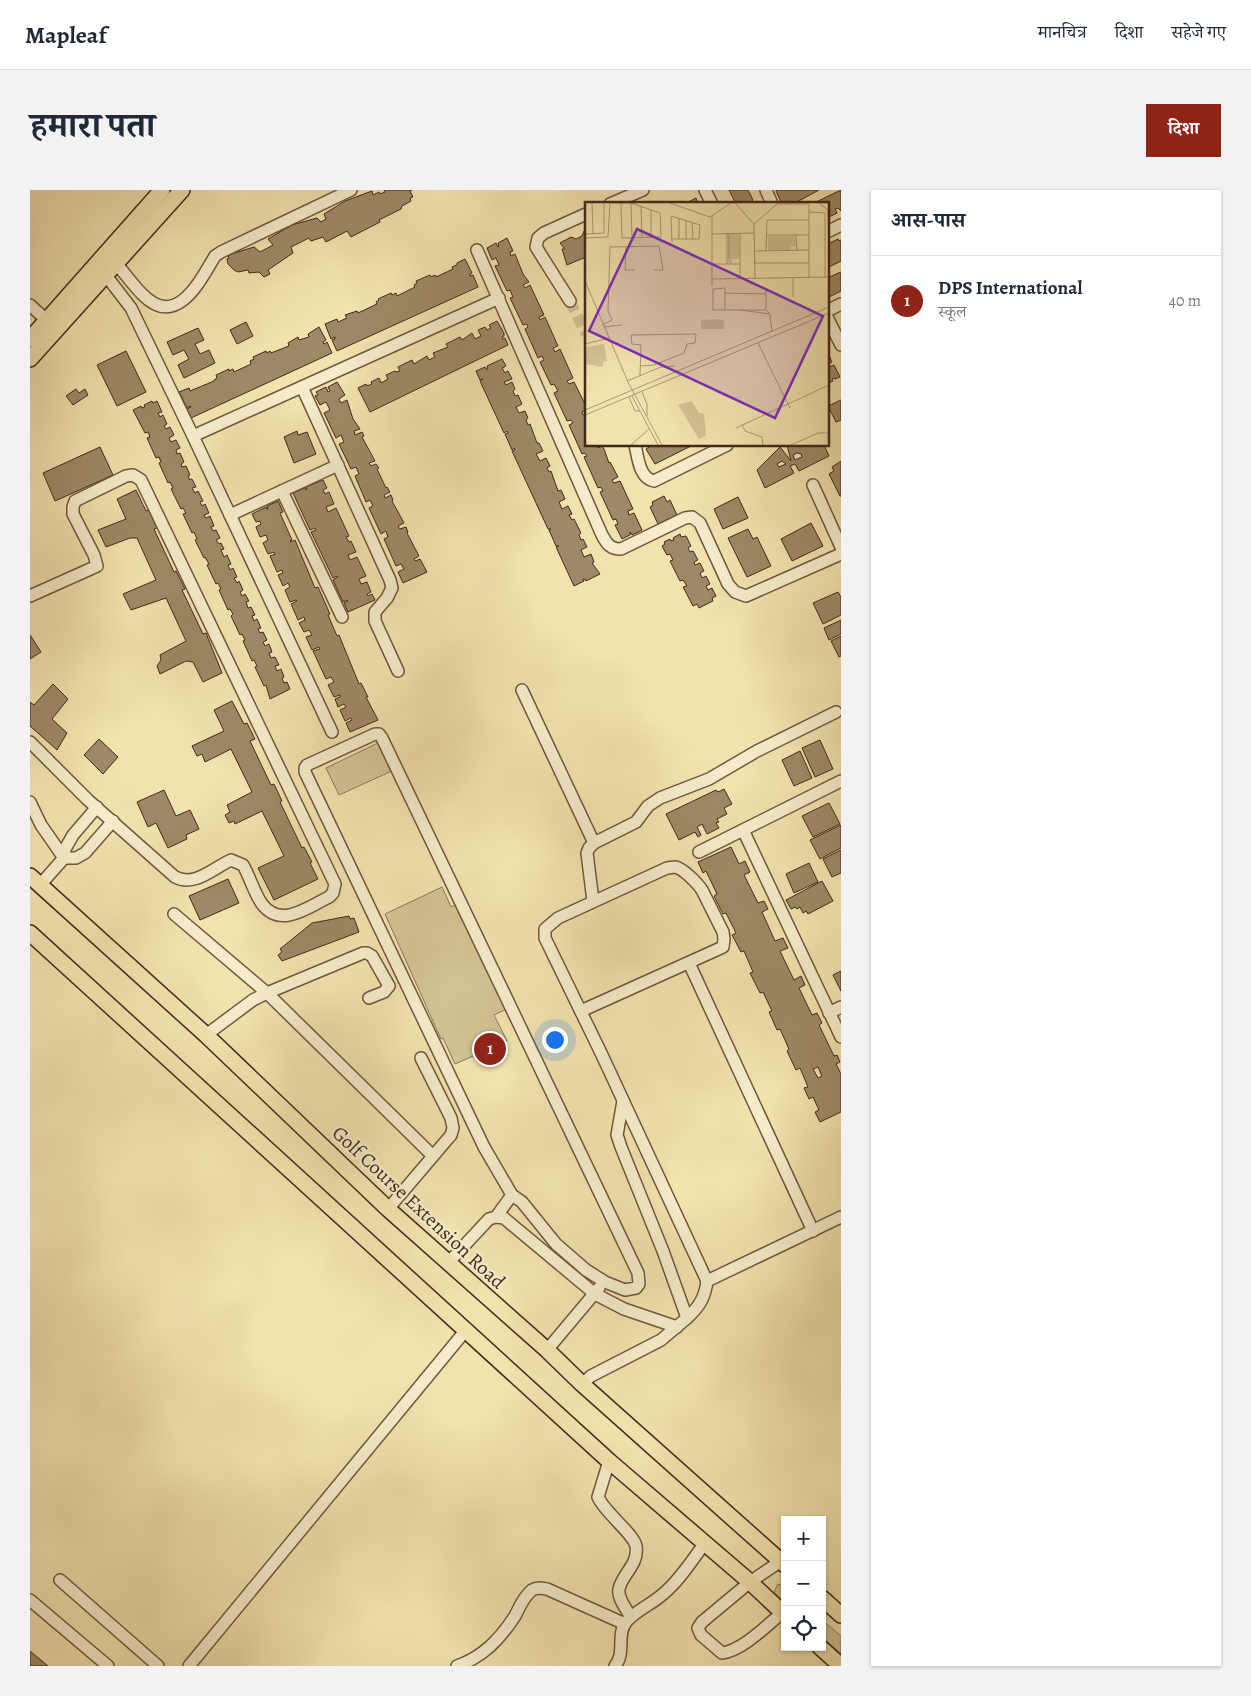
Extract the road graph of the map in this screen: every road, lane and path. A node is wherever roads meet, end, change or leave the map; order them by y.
1 (162, 190) edge
2 (182, 190) edge
3 (352, 190) edge
4 (643, 190) edge
5 (705, 190) edge
6 (766, 190) edge
7 (615, 202) edge
8 (711, 202) edge
9 (771, 202) edge
10 (585, 214) edge
11 (841, 225) edge
12 (828, 232) edge
13 (477, 250) dead end
14 (106, 263) junction
15 (499, 298) junction
16 (570, 300) tunnel mouth
17 (841, 304) edge
18 (30, 305) edge
19 (828, 310) edge
20 (828, 319) edge
21 (41, 331) edge
22 (841, 345) edge
23 (30, 360) edge
24 (302, 387) junction
25 (193, 436) junction
26 (635, 446) edge
27 (725, 446) edge
28 (338, 465) junction
29 (813, 485) dead end
30 (282, 491) junction
31 (230, 515) junction
32 (841, 547) edge
33 (841, 554) edge
34 (30, 596) edge
35 (342, 617) dead end
36 (398, 671) dead end
37 (522, 690) dead end
38 (836, 712) dead end
39 (332, 732) dead end
40 (30, 742) edge
41 (840, 783) edge
42 (30, 802) edge
43 (93, 804) junction
44 (113, 821) junction
45 (742, 830) junction
46 (594, 843) junction
47 (700, 852) dead end
48 (64, 858) junction
49 (35, 880) edge
50 (593, 901) junction
51 (174, 914) dead end
52 (30, 933) edge
53 (689, 963) junction
54 (266, 993) junction
55 (369, 998) dead end
56 (841, 1008) edge
57 (581, 1011) junction
58 (829, 1013) junction
59 (206, 1035) junction
60 (841, 1038) edge
61 (421, 1058) dead end
62 (624, 1101) junction
63 (432, 1155) junction
64 (512, 1195) junction
65 (388, 1208) junction
66 (529, 1211) junction
67 (496, 1217) junction
68 (841, 1217) edge
69 (516, 1227) junction
70 (813, 1230) junction
71 (448, 1263) junction
72 (707, 1281) junction
73 (605, 1282) junction
74 (595, 1294) junction
75 (687, 1318) junction
76 (677, 1327) junction
77 (466, 1330) junction
78 (547, 1350) junction
79 (582, 1384) junction
80 (609, 1461) junction
81 (705, 1543) junction
82 (781, 1561) edge
83 (781, 1564) edge
84 (60, 1580) dead end
85 (750, 1582) junction
86 (30, 1600) edge
87 (826, 1602) edge
88 (781, 1611) edge
89 (841, 1615) edge
90 (781, 1616) edge
91 (628, 1620) junction
92 (824, 1651) edge
93 (103, 1665) edge
94 (158, 1666) edge
95 (189, 1666) edge
96 (457, 1666) edge
97 (615, 1666) edge
98 (841, 1666) edge

1 - 14 main road
2 - 14 main road
3 - 14 street
4 - 7 street
5 - 8 street
6 - 9 street
10 - 16 street
11 - 12 street
13 - 15 street
14 - 21 main road
14 - 25 street
15 - 24 street
15 - 33 street
17 - 19 street
18 - 21 street
20 - 22 street
21 - 23 main road
24 - 25 street
24 - 28 street
25 - 31 street
26 - 27 street
28 - 30 street
28 - 36 street
29 - 32 street
30 - 31 street
30 - 35 street
31 - 39 street
34 - 44 street
37 - 46 street
38 - 46 street
40 - 43 street
41 - 45 street
42 - 48 street
43 - 44 street
43 - 48 street
44 - 48 street
45 - 47 street
45 - 58 street
46 - 50 street
48 - 49 street
49 - 59 main road, Golf Course Extension Road
50 - 53 street
50 - 57 street
51 - 54 street
52 - 77 main road
53 - 57 street
53 - 70 street
54 - 55 street
54 - 59 street
54 - 63 street
56 - 58 street
57 - 62 street
58 - 60 street
59 - 65 main road, Golf Course Extension Road
61 - 63 street
62 - 72 street
62 - 75 street
63 - 65 street
64 - 66 street
64 - 67 street
64 - 73 street
65 - 71 main road, Golf Course Extension Road
66 - 69 street
66 - 73 street
67 - 69 street
67 - 71 street
68 - 70 street
69 - 74 street
70 - 72 street
71 - 78 main road, Golf Course Extension Road
72 - 75 street
73 - 74 street
74 - 76 street
74 - 78 street
75 - 76 street
76 - 79 street
77 - 80 main road
77 - 95 street
78 - 79 main road, Golf Course Extension Road
79 - 82 main road, Golf Course Extension Road
80 - 81 main road
80 - 91 street
81 - 85 main road
81 - 91 street
83 - 85 street
84 - 94 street
85 - 88 main road
85 - 90 street
86 - 93 street
87 - 89 main road
91 - 96 street
91 - 97 street
92 - 98 main road

